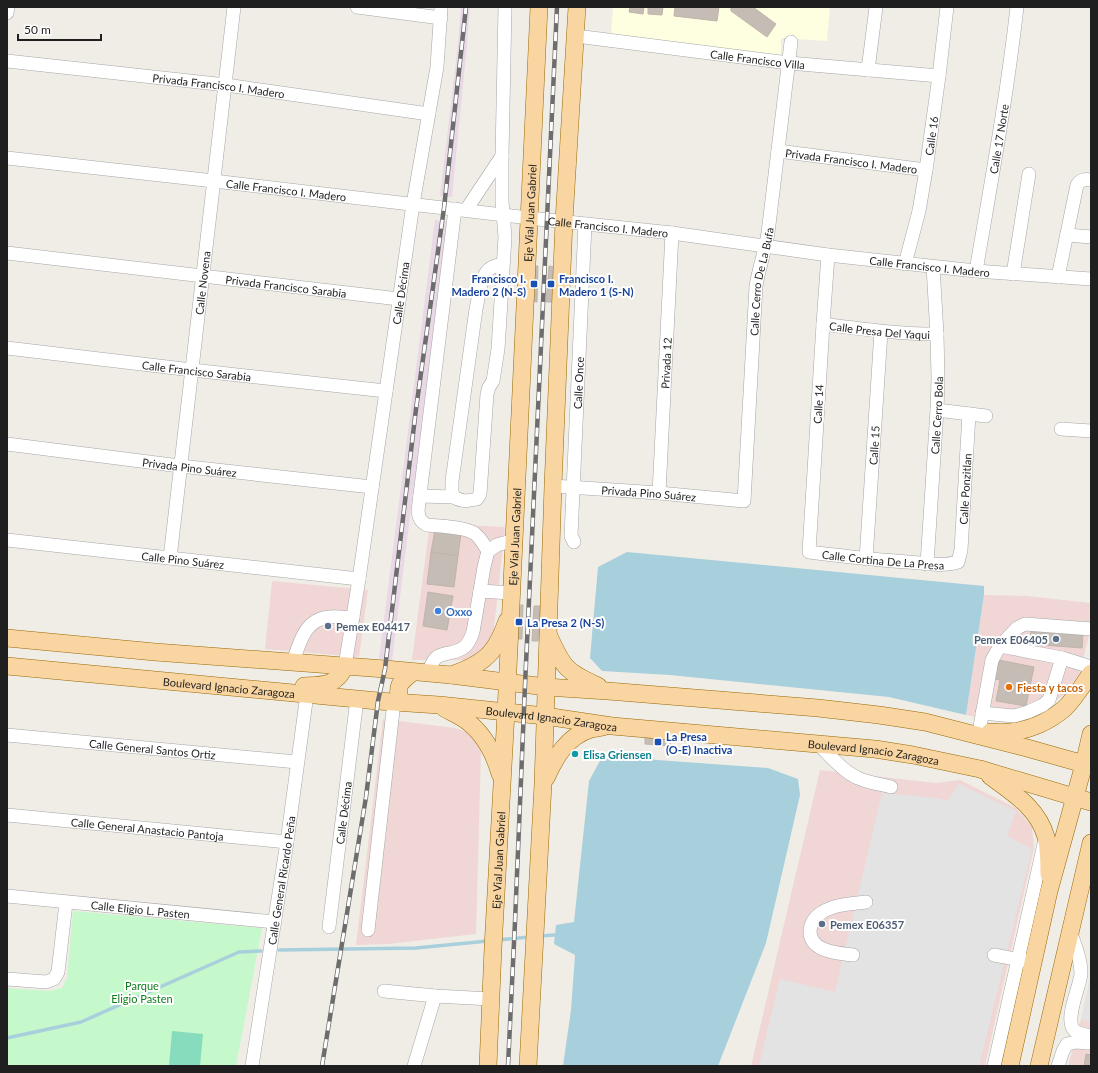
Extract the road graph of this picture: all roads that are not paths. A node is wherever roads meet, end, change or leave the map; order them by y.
1 (8, 7) edge
2 (234, 7) edge
3 (357, 7) edge
4 (505, 7) edge
5 (539, 7) edge
6 (577, 7) edge
7 (876, 7) edge
8 (947, 7) edge
9 (1017, 7) edge
10 (441, 12) edge
11 (7, 13) edge
12 (576, 36) junction
13 (791, 42) dead end
14 (7, 62) edge
15 (789, 64) junction
16 (868, 70) junction
17 (939, 76) junction
18 (226, 85) junction
19 (429, 114) junction
20 (778, 151) junction
21 (502, 156) junction
22 (7, 158) edge
23 (926, 170) junction
24 (1029, 174) dead end
25 (1091, 180) edge
26 (214, 181) junction
27 (413, 204) junction
28 (461, 210) junction
29 (502, 215) junction
30 (528, 218) junction
31 (564, 221) junction
32 (585, 224) junction
33 (672, 233) junction
34 (1067, 234) junction
35 (1091, 237) edge
36 (766, 246) junction
37 (7, 253) edge
38 (828, 255) junction
39 (503, 264) junction
40 (905, 264) junction
41 (933, 267) junction
42 (976, 271) junction
43 (1013, 274) junction
44 (203, 276) junction
45 (1058, 277) junction
46 (1091, 279) edge
47 (399, 299) junction
48 (823, 324) junction
49 (881, 332) junction
50 (937, 334) junction
51 (7, 348) edge
52 (192, 370) junction
53 (386, 391) junction
54 (937, 410) junction
55 (969, 414) junction
56 (986, 416) dead end
57 (1061, 429) dead end
58 (1091, 431) edge
59 (7, 444) edge
60 (180, 466) junction
61 (553, 486) junction
62 (372, 487) junction
63 (573, 487) junction
64 (659, 493) junction
65 (420, 496) junction
66 (454, 497) junction
67 (744, 501) joint
68 (7, 540) edge
69 (514, 540) junction
70 (574, 542) dead end
71 (488, 551) junction
72 (809, 552) joint
73 (170, 558) junction
74 (866, 559) junction
75 (958, 562) joint
76 (927, 564) junction
77 (359, 579) junction
78 (480, 591) junction
79 (512, 593) junction
80 (511, 614) junction
81 (353, 618) junction
82 (1091, 629) edge
83 (548, 633) junction
84 (7, 638) edge
85 (1000, 646) junction
86 (459, 651) junction
87 (1062, 658) junction
88 (292, 662) junction
89 (7, 666) edge
90 (345, 666) junction
91 (1091, 667) edge
92 (421, 673) junction
93 (458, 673) junction
94 (1091, 673) edge
95 (507, 683) junction
96 (546, 687) junction
97 (272, 690) junction
98 (608, 691) junction
99 (307, 694) junction
100 (357, 699) junction
101 (398, 702) junction
102 (439, 705) junction
103 (1047, 711) junction
104 (506, 712) junction
105 (982, 714) junction
106 (545, 716) junction
107 (612, 726) junction
108 (974, 733) junction
109 (1091, 734) edge
110 (7, 735) edge
111 (817, 743) junction
112 (297, 762) junction
113 (1088, 765) edge
114 (980, 769) junction
115 (502, 783) junction
116 (543, 784) junction
117 (892, 786) dead end
118 (1083, 799) edge
119 (7, 815) edge
120 (1046, 837) junction
121 (287, 842) junction
122 (1091, 843) edge
123 (1087, 870) edge
124 (1049, 891) junction
125 (7, 896) edge
126 (66, 902) junction
127 (866, 902) dead end
128 (275, 922) junction
129 (329, 928) dead end
130 (368, 930) dead end
131 (1070, 931) junction
132 (853, 955) dead end
133 (994, 955) dead end
134 (1026, 961) junction
135 (7, 979) edge
136 (1059, 980) junction
137 (384, 991) dead end
138 (435, 996) junction
139 (491, 999) junction
140 (252, 1066) edge
141 (414, 1066) edge
142 (488, 1066) edge
143 (528, 1066) edge
144 (994, 1066) edge
145 (1010, 1066) edge
146 (1039, 1066) edge
147 (1058, 1066) edge

1 - 11 street
2 - 18 street, Calle Novena
3 - 10 street
4 - 21 street
5 - 30 main road, Eje Vial Juan Gabriel
6 - 12 main road
7 - 16 street
8 - 17 street, Calle 16
9 - 42 street, Calle 17 Norte
10 - 19 street, Calle Décima
12 - 15 street, Calle Francisco Villa
12 - 31 main road
13 - 15 street, Calle Cerro De La Bufa
14 - 18 street, Privada Francisco I. Madero
15 - 16 street, Calle Francisco Villa
15 - 20 street, Calle Cerro De La Bufa
16 - 17 street, Calle Francisco Villa
17 - 23 street, Calle 16
18 - 19 street, Privada Francisco I. Madero
18 - 26 street, Calle Novena
19 - 27 street, Calle Décima
20 - 23 street, Privada Francisco I. Madero
20 - 36 street, Calle Cerro De La Bufa
21 - 28 street
21 - 29 street
22 - 26 street, Calle Francisco I. Madero
23 - 40 street, Calle 16
24 - 43 street
25 - 34 street
26 - 27 street, Calle Francisco I. Madero
26 - 44 street, Calle Novena
27 - 28 street, Calle Francisco I. Madero
27 - 47 street, Calle Décima
28 - 29 street, Calle Francisco I. Madero
28 - 65 street
29 - 30 street, Calle Francisco I. Madero
29 - 39 street
30 - 31 street, Calle Francisco I. Madero
30 - 69 main road, Eje Vial Juan Gabriel
31 - 32 street, Calle Francisco I. Madero
31 - 61 main road
32 - 33 street, Calle Francisco I. Madero
32 - 63 street, Calle Once
33 - 36 street, Calle Francisco I. Madero
33 - 64 street, Privada 12
34 - 35 street
34 - 45 street
36 - 38 street, Calle Francisco I. Madero
36 - 67 street, Calle Cerro De La Bufa
37 - 44 street, Privada Francisco Sarabia
38 - 40 street, Calle Francisco I. Madero
38 - 48 street, Calle 14
39 - 66 street
39 - 66 street
40 - 41 street, Calle Francisco I. Madero
41 - 42 street, Calle Francisco I. Madero
41 - 50 street, Calle Cerro Bola
42 - 43 street, Calle Francisco I. Madero
43 - 45 street, Calle Francisco I. Madero
44 - 47 street, Privada Francisco Sarabia
44 - 52 street, Calle Novena
45 - 46 street, Calle Francisco I. Madero
47 - 53 street, Calle Décima
48 - 49 street, Calle Presa Del Yaqui
48 - 72 street, Calle 14
49 - 50 street, Calle Presa Del Yaqui
49 - 74 street, Calle 15
50 - 54 street, Calle Cerro Bola
51 - 52 street, Calle Francisco Sarabia
52 - 53 street, Calle Francisco Sarabia
52 - 60 street, Calle Novena
53 - 62 street, Calle Décima
54 - 55 street
54 - 76 street, Calle Cerro Bola
55 - 56 street
55 - 75 street, Calle Ponzitlan
57 - 58 street
59 - 60 street, Privada Pino Suárez
60 - 62 street, Privada Pino Suárez
60 - 73 street, Calle Novena
61 - 63 street, Privada Pino Suárez
61 - 83 main road
62 - 77 street, Calle Décima
63 - 64 street, Privada Pino Suárez
63 - 70 street, Calle Once
64 - 67 street, Privada Pino Suárez
65 - 66 street
65 - 71 street
68 - 73 street, Calle Pino Suárez
69 - 71 street
69 - 79 main road, Eje Vial Juan Gabriel
71 - 78 street
72 - 74 street, Calle Cortina De La Presa
73 - 77 street, Calle Pino Suárez
74 - 76 street, Calle Cortina De La Presa
75 - 76 street, Calle Cortina De La Presa
77 - 81 street, Calle Décima
78 - 79 street
78 - 86 street
79 - 80 main road, Eje Vial Juan Gabriel
80 - 93 main road
80 - 95 main road, Eje Vial Juan Gabriel
81 - 88 street
81 - 90 street, Calle Décima
82 - 85 street
83 - 96 main road
83 - 98 main road
84 - 88 main road
85 - 87 street
85 - 105 street
86 - 92 street
86 - 93 street
87 - 91 street
87 - 103 street
88 - 90 main road
89 - 97 main road, Boulevard Ignacio Zaragoza
90 - 92 main road
90 - 97 main road
92 - 93 main road
92 - 101 main road
93 - 95 main road
94 - 103 main road
95 - 96 main road
95 - 104 main road, Eje Vial Juan Gabriel
96 - 98 main road
96 - 106 main road
97 - 99 main road, Boulevard Ignacio Zaragoza
98 - 108 main road
99 - 100 main road, Boulevard Ignacio Zaragoza
99 - 112 street, Calle General Ricardo Peña
100 - 101 main road, Boulevard Ignacio Zaragoza
100 - 129 street, Calle Décima
101 - 102 main road, Boulevard Ignacio Zaragoza
101 - 130 street
102 - 104 main road, Boulevard Ignacio Zaragoza
102 - 115 main road
103 - 105 street
103 - 108 main road
104 - 106 main road, Boulevard Ignacio Zaragoza
104 - 115 main road, Eje Vial Juan Gabriel
105 - 108 street
106 - 107 main road, Boulevard Ignacio Zaragoza
106 - 116 main road
107 - 111 main road, Boulevard Ignacio Zaragoza
107 - 116 main road
108 - 113 main road
109 - 113 main road
110 - 112 street, Calle General Santos Ortiz
111 - 114 main road, Boulevard Ignacio Zaragoza
111 - 117 street
112 - 121 street, Calle General Ricardo Peña
113 - 118 main road
114 - 118 main road, Boulevard Ignacio Zaragoza
114 - 120 main road
115 - 139 main road, Eje Vial Juan Gabriel
116 - 143 main road
118 - 124 main road
119 - 121 street, Calle General Anastacio Pantoja
120 - 124 main road
120 - 134 street
121 - 128 street, Calle General Ricardo Peña
122 - 123 main road
123 - 131 main road
124 - 134 main road
125 - 126 street, Calle Eligio L. Pasten
126 - 128 street, Calle Eligio L. Pasten
126 - 135 street
127 - 132 street
128 - 140 street, Calle General Ricardo Peña
131 - 136 main road
131 - 147 street
133 - 134 street
134 - 136 main road
134 - 144 street
134 - 145 main road
136 - 146 main road
137 - 138 street
138 - 139 street
138 - 141 street
139 - 142 main road, Eje Vial Juan Gabriel

